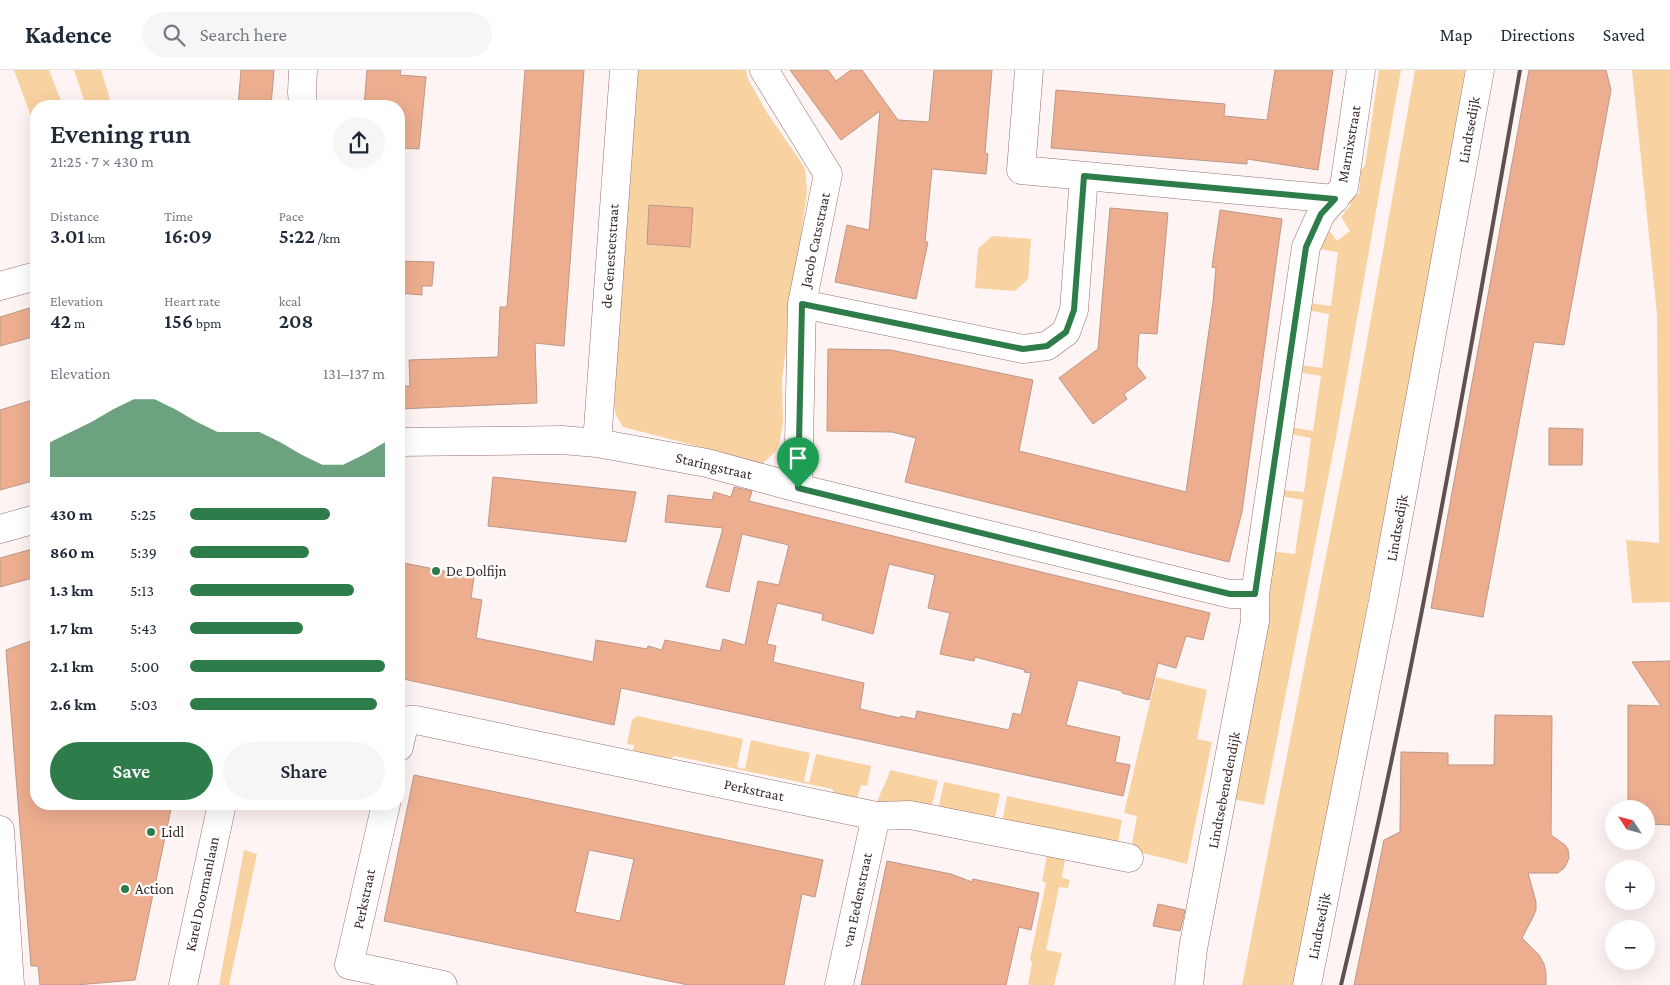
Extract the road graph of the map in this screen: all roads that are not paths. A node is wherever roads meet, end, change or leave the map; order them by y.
1 (303, 70) edge
2 (624, 70) edge
3 (764, 70) edge
4 (1029, 70) edge
5 (1361, 70) edge
6 (1480, 70) edge
7 (303, 100) edge
8 (1084, 176) junction
9 (1335, 199) junction
10 (30, 278) edge
11 (0, 286) edge
12 (802, 304) junction
13 (405, 442) edge
14 (597, 443) junction
15 (798, 488) junction
16 (30, 521) edge
17 (0, 529) edge
18 (1255, 594) junction
19 (405, 724) edge
20 (221, 810) edge
21 (385, 810) edge
22 (876, 816) junction
23 (0, 830) edge
24 (1129, 858) dead end
25 (10, 985) edge
26 (183, 985) edge
27 (443, 985) edge
28 (839, 985) edge
29 (1189, 985) edge
30 (1307, 985) edge

1 - 7 street
2 - 14 street, de Genestetstraat
3 - 12 street, Jacob Catsstraat
4 - 8 street
5 - 9 street, Marnixstraat
6 - 30 street, Lindtsedijk
8 - 9 street
8 - 12 street
9 - 18 street, Marnixstraat
10 - 11 street
12 - 15 street, Jacob Catsstraat
13 - 14 street, Staringstraat
14 - 15 street, Staringstraat
15 - 18 street, Staringstraat
16 - 17 street
18 - 29 street, Lindtsebenedendijk
19 - 22 street, Perkstraat
20 - 26 street, Karel Doormanlaan
21 - 27 street, Perkstraat
22 - 24 street, Perkstraat
22 - 28 street, van Eedenstraat
23 - 25 street

